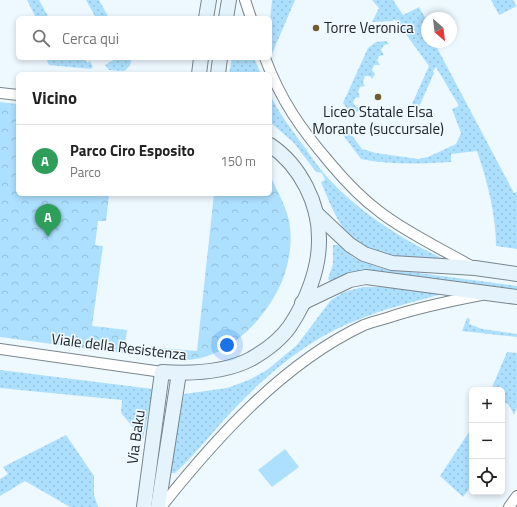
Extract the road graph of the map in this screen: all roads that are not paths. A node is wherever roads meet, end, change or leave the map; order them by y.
1 (209, 0) edge
2 (229, 0) edge
3 (245, 0) edge
4 (206, 16) edge
5 (226, 16) edge
6 (249, 16) edge
7 (202, 60) edge
8 (220, 60) edge
9 (266, 60) edge
10 (199, 72) edge
11 (218, 72) edge
12 (270, 72) edge
13 (272, 76) edge
14 (0, 93) edge
15 (16, 95) edge
16 (272, 146) edge
17 (316, 213) junction
18 (475, 268) junction
19 (517, 274) edge
20 (492, 294) junction
21 (517, 297) edge
22 (302, 303) junction
23 (0, 349) edge
24 (162, 372) junction
25 (179, 373) junction
26 (517, 496) edge
27 (144, 507) edge
28 (158, 507) edge
29 (161, 507) edge
30 (509, 507) edge

1 - 4 main road
2 - 5 main road
3 - 6 street
7 - 10 main road
8 - 11 main road
9 - 12 street, Viale della Resistenza
13 - 18 street, Viale della Resistenza
14 - 15 street
16 - 17 main road, Viale della Resistenza
17 - 18 main road, Viale della Resistenza
17 - 22 main road, Viale della Resistenza
18 - 19 main road, Viale della Resistenza
20 - 21 main road
20 - 22 main road
20 - 29 street
22 - 25 main road, Viale della Resistenza
23 - 24 street, Viale della Resistenza
24 - 25 main road, Viale della Resistenza
24 - 27 main road, Via Baku
25 - 28 main road
26 - 30 street

